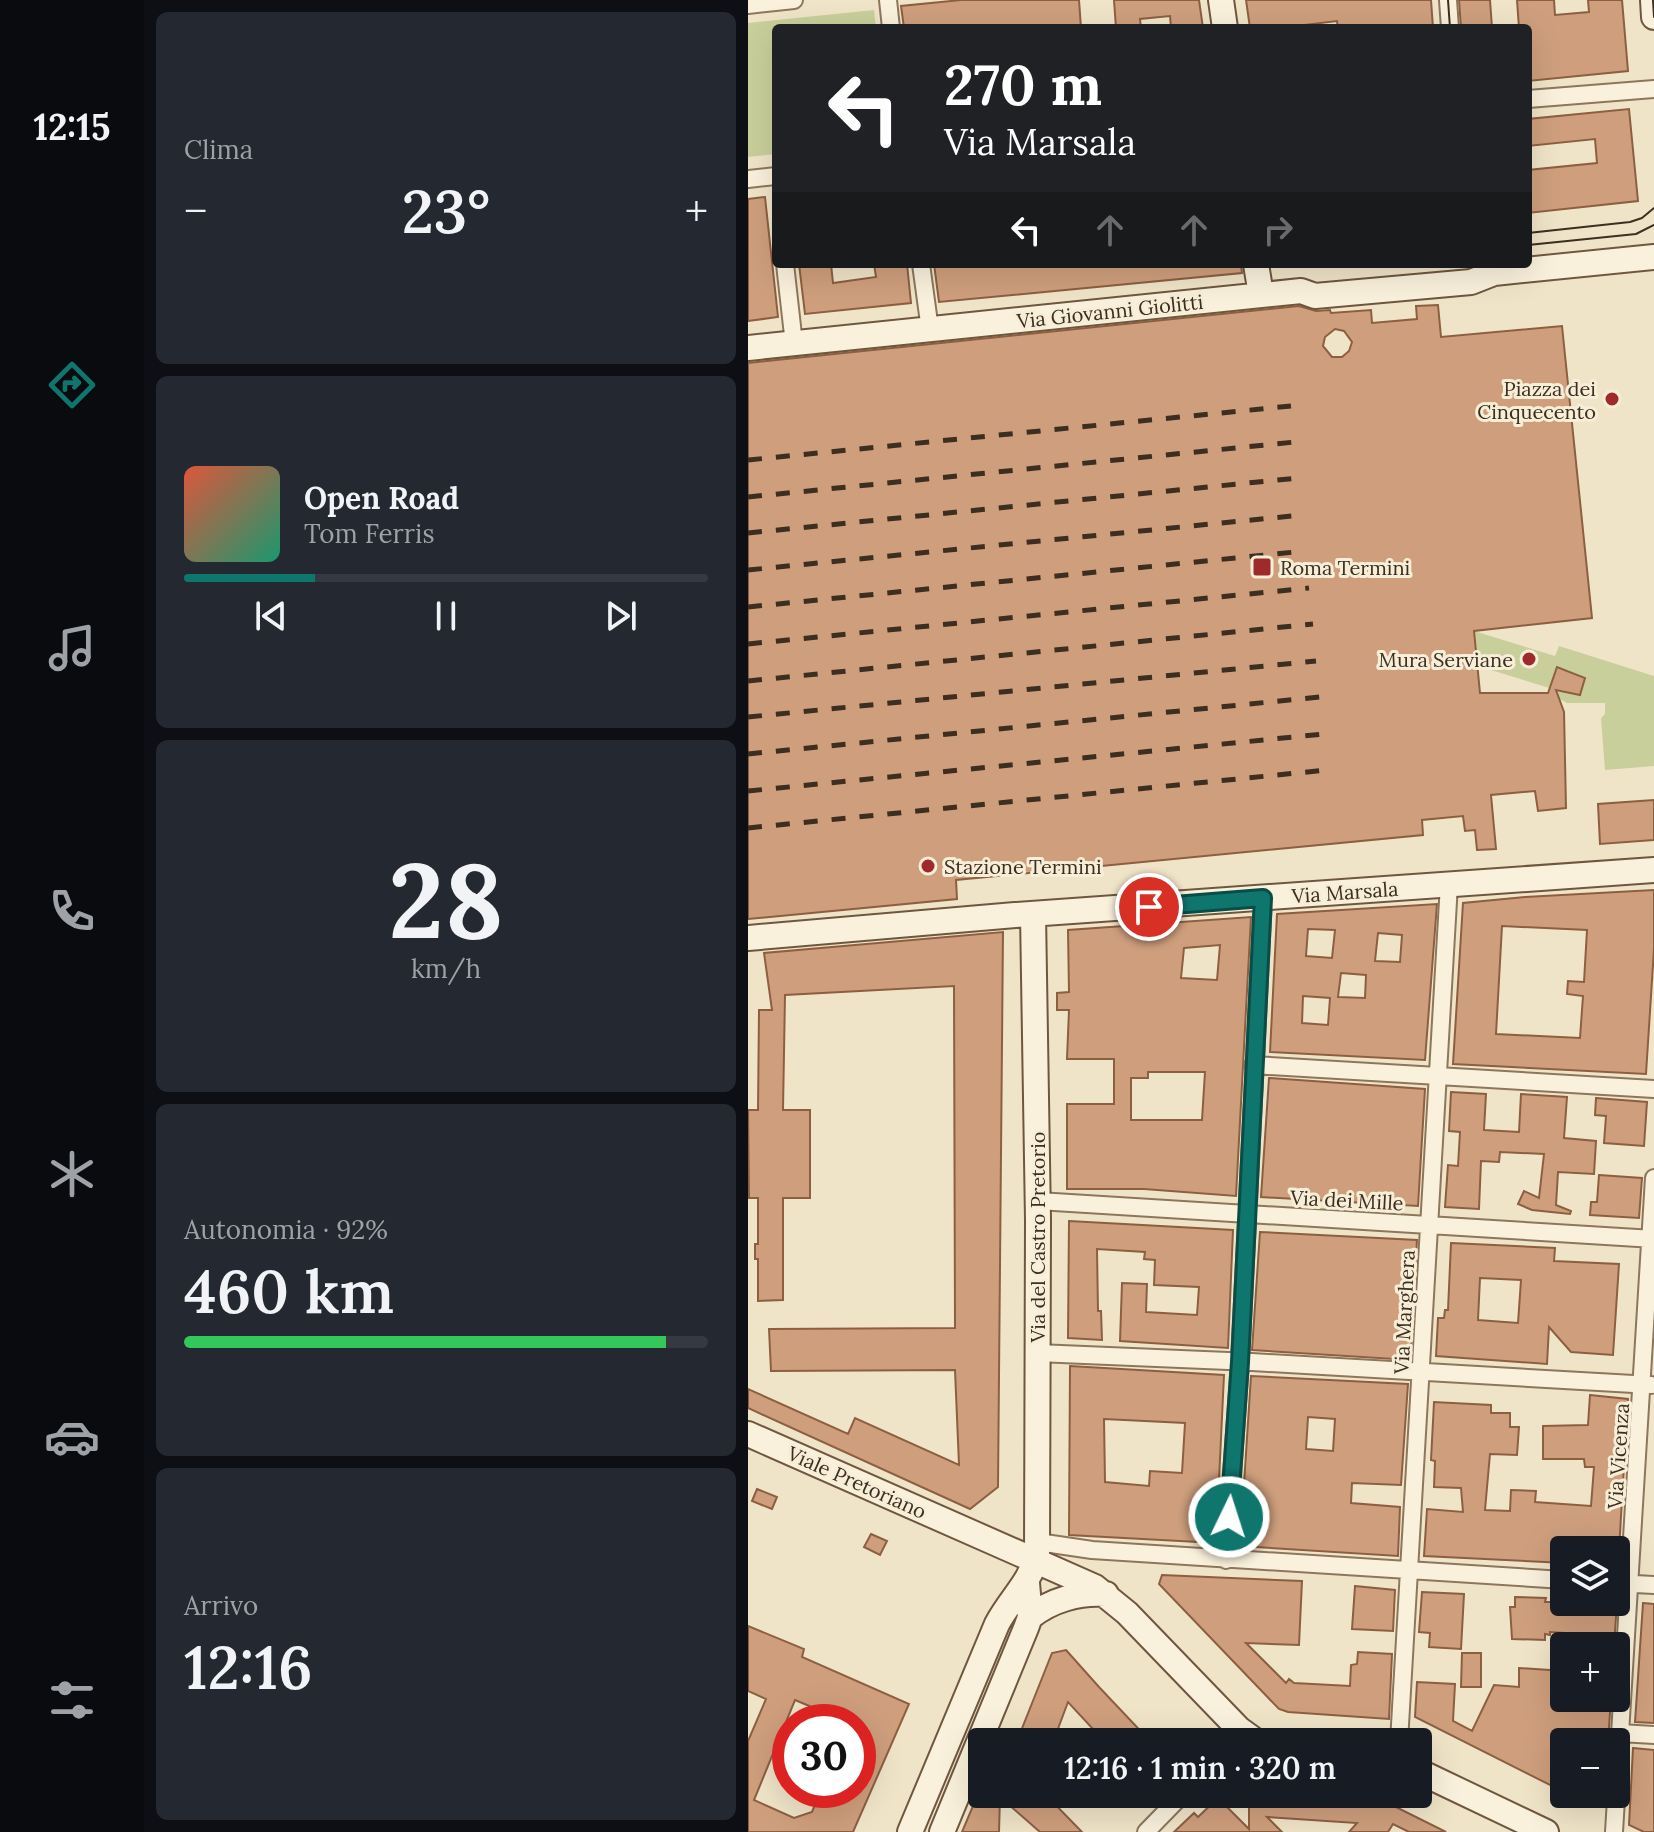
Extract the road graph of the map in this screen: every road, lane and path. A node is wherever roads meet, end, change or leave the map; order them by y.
1 (794, 0) edge
2 (888, 0) edge
3 (1221, 0) edge
4 (1448, 0) edge
5 (1653, 0) edge
6 (748, 5) edge
7 (1654, 17) edge
8 (891, 24) edge
9 (1224, 24) edge
10 (1450, 24) edge
11 (1654, 89) edge
12 (1532, 99) edge
13 (748, 179) edge
14 (772, 181) edge
15 (1654, 257) edge
16 (785, 268) edge
17 (922, 268) edge
18 (1257, 268) edge
19 (1261, 295) junction
20 (930, 330) junction
21 (794, 344) junction
22 (748, 348) edge
23 (1654, 870) edge
24 (1449, 884) junction
25 (1263, 898) junction
26 (1033, 914) junction
27 (748, 938) edge
28 (1253, 1065) junction
29 (1438, 1077) junction
30 (1654, 1089) edge
31 (1654, 1178) edge
32 (1038, 1201) junction
33 (1246, 1214) junction
34 (1429, 1225) junction
35 (1652, 1238) edge
36 (1037, 1353) junction
37 (1240, 1362) junction
38 (1421, 1371) junction
39 (1648, 1385) edge
40 (748, 1434) edge
41 (1629, 1536) edge
42 (1037, 1551) junction
43 (1226, 1560) junction
44 (1410, 1570) junction
45 (1550, 1579) edge
46 (1027, 1583) junction
47 (1630, 1583) edge
48 (1654, 1585) edge
49 (1106, 1594) junction
50 (1622, 1616) edge
51 (1030, 1617) junction
52 (989, 1640) junction
53 (1016, 1653) junction
54 (1234, 1728) edge
55 (1400, 1728) edge
56 (1620, 1728) edge
57 (1630, 1734) edge
58 (1654, 1735) edge
59 (1432, 1778) edge
60 (1169, 1808) edge
61 (1615, 1808) edge
62 (910, 1832) edge
63 (942, 1832) edge
64 (1146, 1832) edge
65 (1546, 1832) edge
66 (1614, 1832) edge

1 - 6 street
2 - 8 street
3 - 9 main road
4 - 10 street
5 - 7 main road
11 - 12 street
13 - 14 street
15 - 19 main road, Via Giovanni Giolitti
16 - 21 street
17 - 20 street
18 - 19 main road
19 - 20 main road, Via Giovanni Giolitti
20 - 21 main road, Via Giovanni Giolitti
21 - 22 main road, Via Giovanni Giolitti
23 - 24 main road, Via Marsala
24 - 25 main road, Via Marsala
24 - 29 street, Via Marghera
25 - 26 main road, Via Marsala
25 - 28 street
26 - 27 main road, Via Marsala
26 - 32 main road, Via del Castro Pretorio
28 - 29 street
28 - 33 street
29 - 30 street
29 - 34 street, Via Marghera
31 - 35 street, Via Vicenza
32 - 33 street, Via dei Mille
32 - 36 main road, Via del Castro Pretorio
33 - 34 street, Via dei Mille
33 - 37 street
34 - 35 street, Via dei Mille
34 - 38 street, Via Marghera
35 - 39 street, Via Vicenza
36 - 37 street
36 - 42 main road, Via del Castro Pretorio
37 - 38 street
37 - 43 street
38 - 39 street
38 - 44 street, Via Marghera
39 - 41 street, Via Vicenza
40 - 42 main road, Viale Pretoriano
42 - 43 street
42 - 46 main road
42 - 49 main road, Viale Pretoriano
43 - 44 street
44 - 45 street
44 - 55 street, Via Marghera
46 - 51 main road
46 - 52 main road
47 - 48 street
49 - 51 main road
49 - 54 main road, Viale Pretoriano
50 - 56 street, Via Vicenza
51 - 53 main road
52 - 53 street
52 - 62 main road
53 - 63 main road
57 - 58 street
59 - 65 main road
60 - 64 street
61 - 66 street, Via Vicenza

